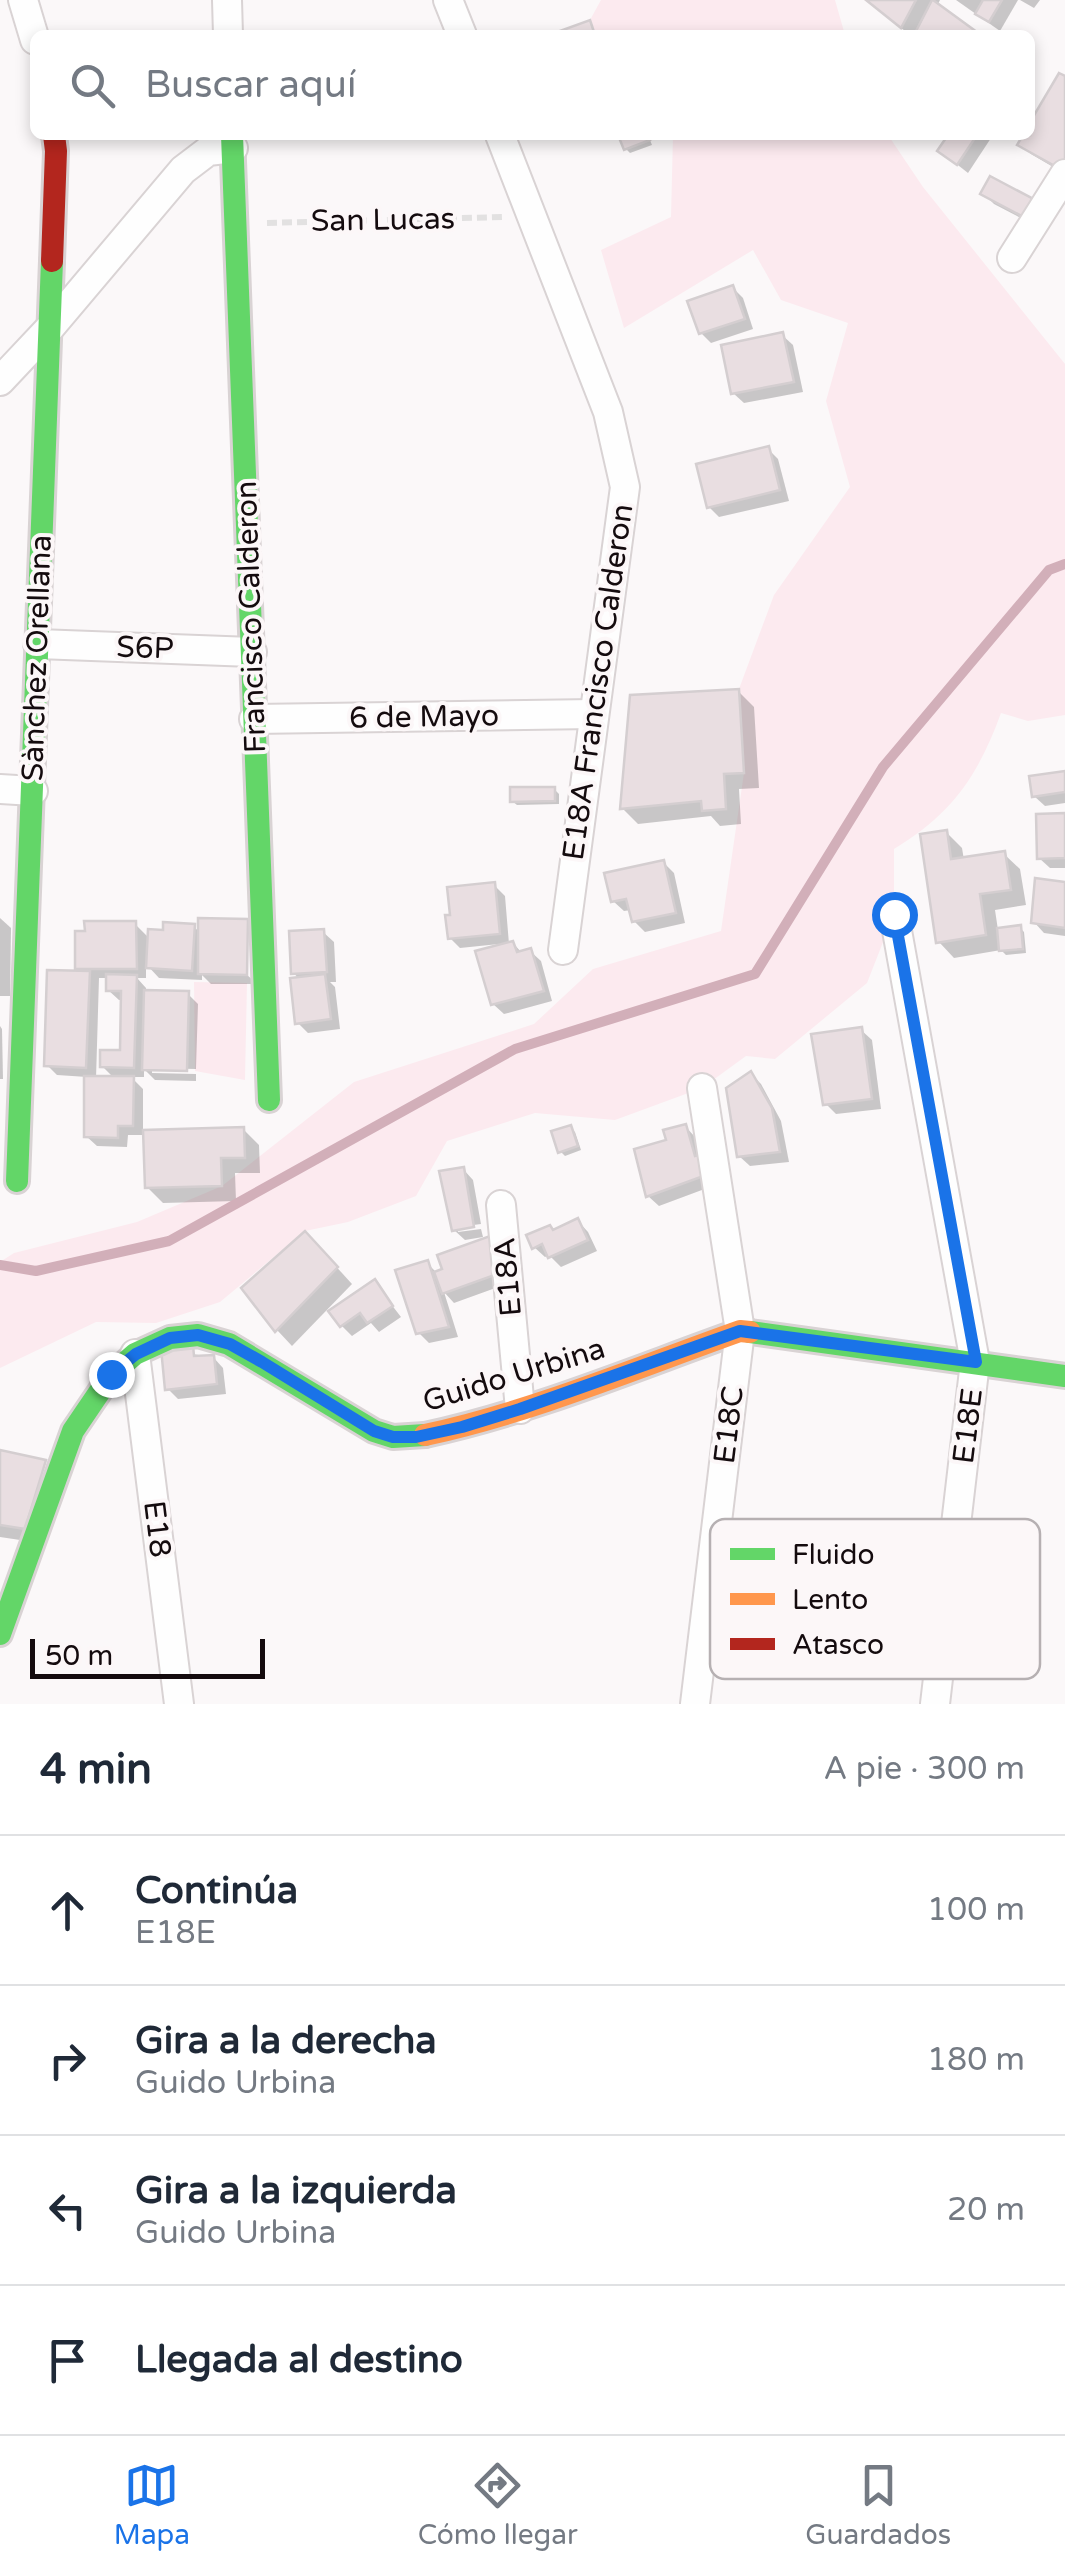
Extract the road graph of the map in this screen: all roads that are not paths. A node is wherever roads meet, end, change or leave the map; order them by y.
1 (23, 0) edge
2 (227, 0) edge
3 (448, 0) edge
4 (32, 30) edge
5 (228, 30) edge
6 (460, 30) edge
7 (55, 140) edge
8 (502, 140) edge
9 (232, 141) edge
10 (1065, 174) edge
11 (1012, 258) dead end
12 (48, 330) junction
13 (0, 381) edge
14 (38, 644) junction
15 (252, 652) junction
16 (593, 714) junction
17 (254, 719) junction
18 (0, 789) edge
19 (33, 791) junction
20 (894, 914) dead end
21 (563, 950) dead end
22 (702, 1088) dead end
23 (269, 1100) dead end
24 (18, 1181) dead end
25 (502, 1205) dead end
26 (740, 1331) junction
27 (136, 1354) junction
28 (976, 1362) junction
29 (1065, 1376) edge
30 (520, 1409) junction
31 (717, 1519) edge
32 (957, 1519) edge
33 (710, 1580) edge
34 (0, 1634) edge
35 (938, 1679) edge
36 (179, 1704) edge
37 (695, 1704) edge
38 (935, 1704) edge

1 - 4 street
2 - 5 street
3 - 6 street
7 - 12 street, Sànchez Orellana
8 - 16 street, E18A Francisco Calderon
9 - 12 street
9 - 15 street, Francisco Calderon
10 - 11 street
12 - 13 street
12 - 14 street, Sànchez Orellana
14 - 15 street, S6P
14 - 19 street, Sànchez Orellana
15 - 17 street, Francisco Calderon
16 - 17 street, 6 de Mayo
16 - 21 street, E18A Francisco Calderon
17 - 23 street, Francisco Calderon
18 - 19 street
19 - 24 street, Sànchez Orellana
20 - 28 street, E18E
22 - 26 street, E18C
25 - 30 street, E18A
26 - 28 street, Guido Urbina
26 - 30 street, Guido Urbina
26 - 31 street, E18C
27 - 30 street, Guido Urbina
27 - 34 street, Guido Urbina
27 - 36 street, E18
28 - 29 street, Guido Urbina
28 - 32 street, E18E
33 - 37 street, E18C
35 - 38 street, E18E

